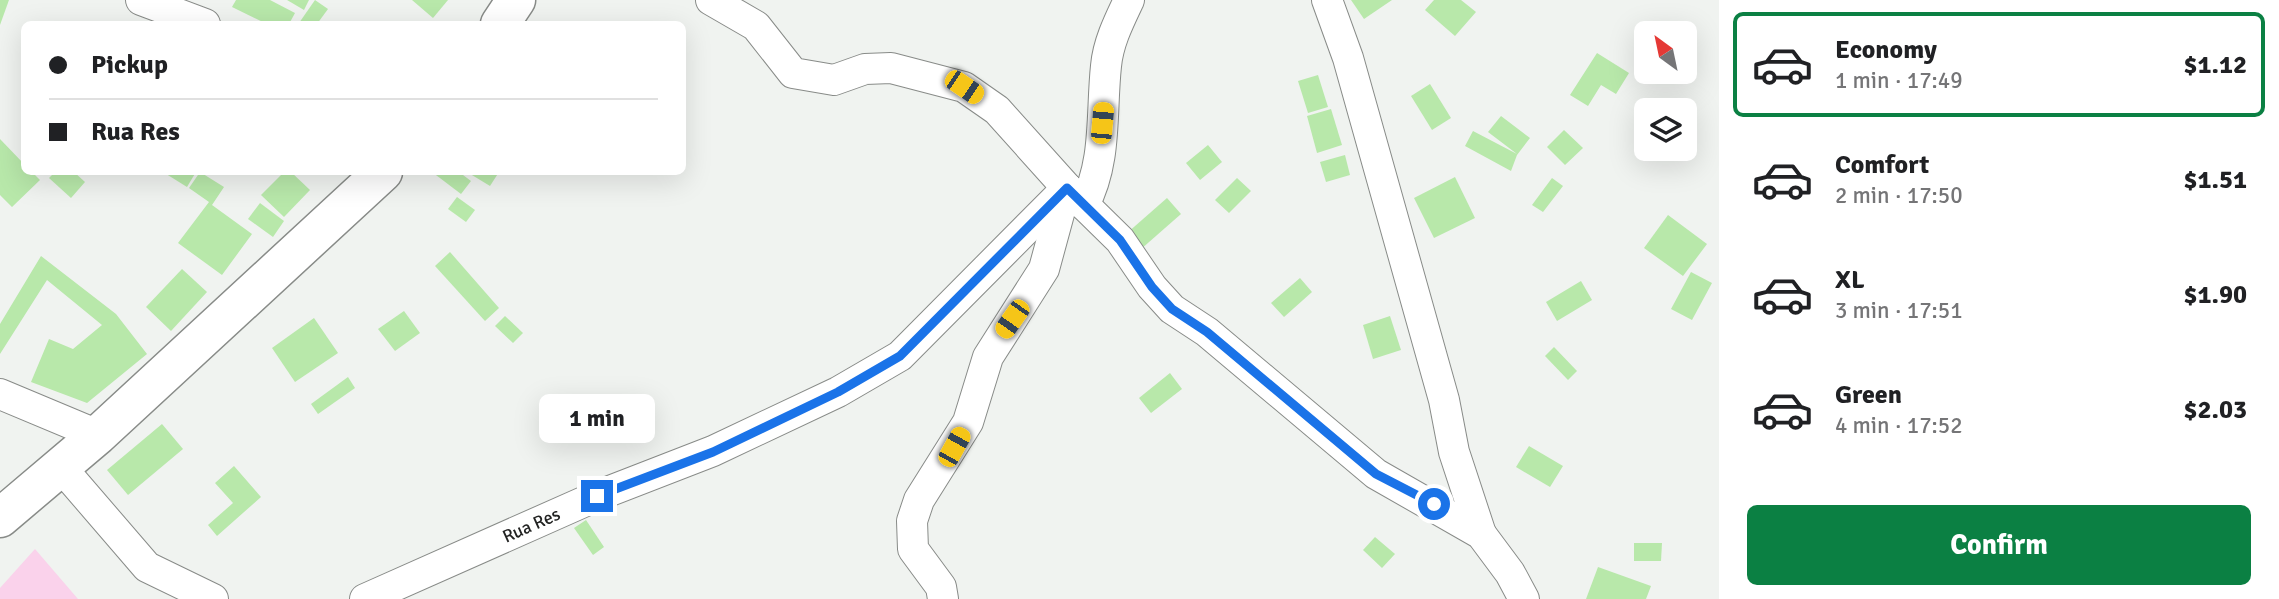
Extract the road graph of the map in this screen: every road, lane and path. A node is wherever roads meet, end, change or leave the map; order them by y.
1 (516, 0) edge
2 (711, 0) edge
3 (1129, 0) edge
4 (1327, 0) edge
5 (155, 2) edge
6 (198, 21) edge
7 (501, 21) edge
8 (377, 175) edge
9 (1075, 196) junction
10 (0, 394) edge
11 (98, 435) junction
12 (60, 466) junction
13 (0, 518) edge
14 (1482, 534) junction
15 (147, 567) junction
16 (162, 599) edge
17 (213, 599) edge
18 (365, 599) edge
19 (943, 599) edge
20 (1524, 599) edge

1 - 7 main road
2 - 9 street
3 - 9 street
4 - 14 street
5 - 6 street
8 - 11 main road
9 - 14 street
9 - 18 street, Rua Res
9 - 19 street
10 - 11 street
11 - 12 main road
12 - 13 main road
12 - 15 street
14 - 20 street
15 - 16 street
15 - 17 street

